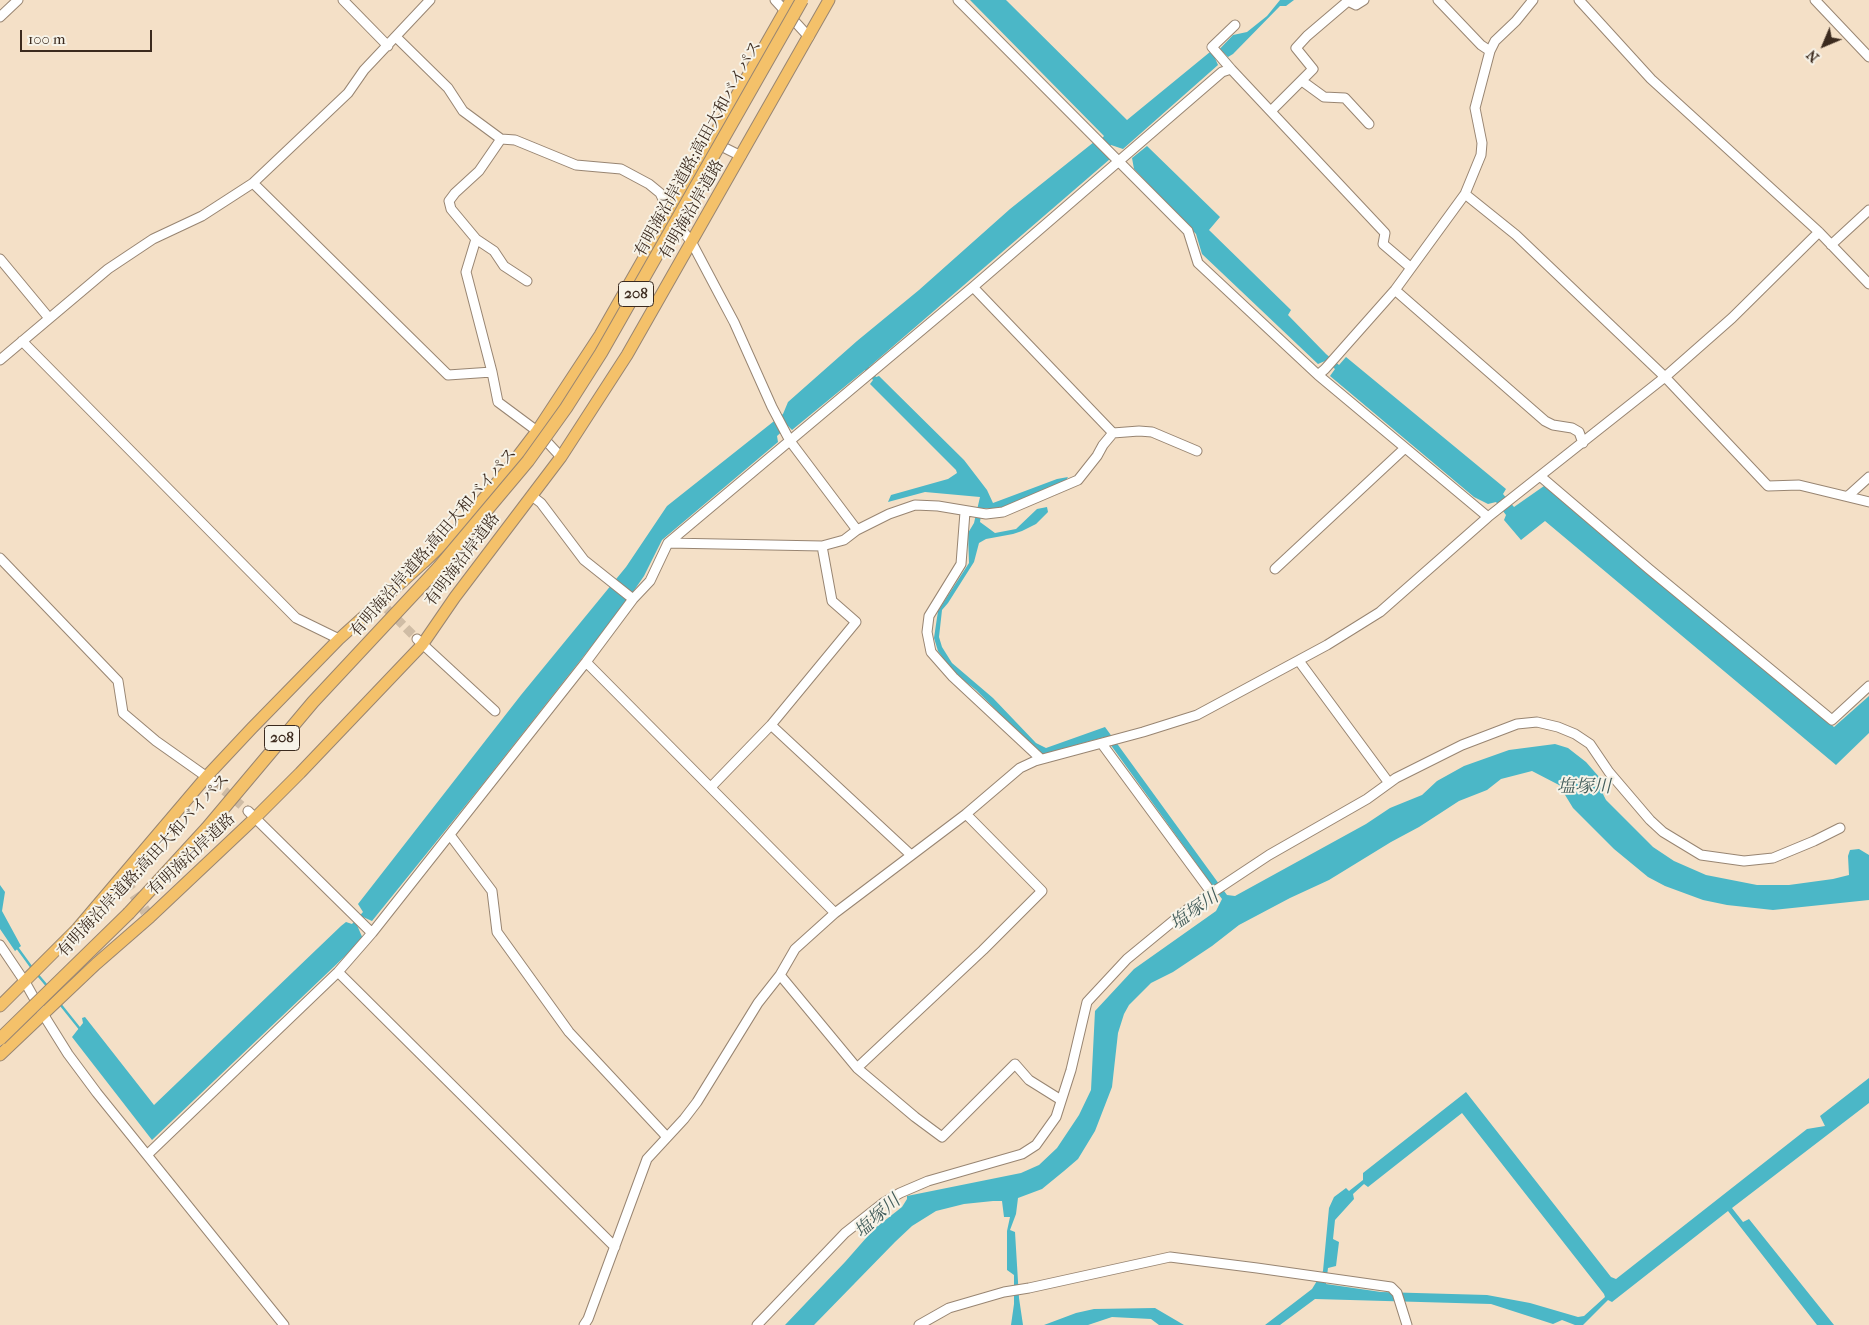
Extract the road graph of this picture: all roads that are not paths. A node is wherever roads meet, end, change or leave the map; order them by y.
1 (18, 0) edge
2 (343, 0) edge
3 (430, 0) edge
4 (774, 0) edge
5 (802, 0) edge
6 (829, 0) edge
7 (958, 0) edge
8 (1364, 0) edge
9 (1438, 0) edge
10 (1533, 0) edge
11 (1579, 0) edge
12 (1815, 0) edge
13 (788, 5) edge
14 (0, 17) edge
15 (1235, 25) dead end
16 (396, 37) junction
17 (809, 37) junction
18 (388, 46) junction
19 (1486, 48) junction
20 (1869, 57) edge
21 (1231, 69) junction
22 (1302, 81) junction
23 (1270, 111) junction
24 (1368, 124) dead end
25 (501, 139) junction
26 (710, 141) junction
27 (741, 156) junction
28 (1119, 161) junction
29 (253, 182) junction
30 (1465, 194) junction
31 (1869, 210) edge
32 (670, 214) junction
33 (1819, 232) junction
34 (476, 239) junction
35 (692, 243) junction
36 (1831, 244) junction
37 (0, 259) edge
38 (1410, 267) junction
39 (527, 282) dead end
40 (1869, 284) edge
41 (973, 287) junction
42 (1395, 290) junction
43 (49, 318) junction
44 (22, 341) junction
45 (0, 360) edge
46 (492, 372) junction
47 (1322, 372) junction
48 (1665, 378) junction
49 (537, 431) junction
50 (1113, 433) junction
51 (790, 441) junction
52 (1584, 443) junction
53 (1405, 448) junction
54 (1197, 451) dead end
55 (561, 457) junction
56 (1540, 476) junction
57 (1869, 477) edge
58 (532, 496) junction
59 (1848, 496) junction
60 (1869, 502) edge
61 (965, 512) junction
62 (1491, 514) junction
63 (857, 530) junction
64 (668, 543) junction
65 (822, 546) junction
66 (0, 558) edge
67 (1275, 569) dead end
68 (634, 599) junction
69 (338, 639) junction
70 (419, 642) junction
71 (1299, 661) junction
72 (586, 662) junction
73 (1869, 686) edge
74 (495, 711) dead end
75 (771, 725) junction
76 (1102, 744) junction
77 (1041, 759) junction
78 (210, 779) junction
79 (1390, 783) junction
80 (711, 787) junction
81 (966, 814) junction
82 (252, 815) junction
83 (1840, 828) dead end
84 (450, 835) junction
85 (911, 855) junction
86 (1211, 892) junction
87 (835, 913) junction
88 (372, 933) junction
89 (0, 946) edge
90 (338, 972) junction
91 (780, 975) junction
92 (25, 982) junction
93 (0, 1006) edge
94 (43, 1014) junction
95 (3, 1047) edge
96 (857, 1068) junction
97 (1061, 1100) junction
98 (667, 1137) junction
99 (147, 1155) junction
100 (614, 1247) junction
101 (284, 1325) edge
102 (584, 1325) edge
103 (758, 1325) edge
104 (919, 1325) edge
105 (1407, 1325) edge

1 - 14 street
2 - 18 street
3 - 16 street
4 - 13 street
5 - 95 highway, 有明海沿岸道路;高田大和バイパス / 208, bridge
6 - 17 main road, 有明海沿岸道路
7 - 28 street
8 - 22 street
9 - 19 street
10 - 19 street
11 - 33 street
12 - 20 street
13 - 17 street
13 - 26 main road, 有明海沿岸道路
15 - 21 street
16 - 18 street
16 - 25 street
17 - 27 main road, 有明海沿岸道路
18 - 29 street
19 - 30 street
21 - 23 street
21 - 28 street
22 - 23 street
22 - 24 street
23 - 38 street
25 - 32 street
25 - 34 street
26 - 27 street
26 - 32 main road, 有明海沿岸道路
27 - 35 main road, 有明海沿岸道路
28 - 41 street
28 - 47 street
29 - 43 street
29 - 46 street
30 - 38 street
30 - 48 street
31 - 36 street
32 - 35 street
32 - 49 main road, 有明海沿岸道路
33 - 36 street
33 - 48 street
34 - 39 street
34 - 46 street
35 - 51 street
35 - 55 main road, 有明海沿岸道路
36 - 40 street
37 - 43 street
38 - 42 street
41 - 50 street
41 - 51 street
42 - 47 street
42 - 52 street
43 - 44 street
44 - 45 street
44 - 69 street
46 - 49 street
47 - 53 street
48 - 52 street
48 - 59 street
49 - 55 street
49 - 69 main road, 有明海沿岸道路
50 - 54 street
50 - 61 street
51 - 63 street
51 - 64 street
52 - 56 street
53 - 62 street
53 - 67 street
55 - 58 main road, 有明海沿岸道路
56 - 62 street
56 - 73 street
57 - 59 street
58 - 68 street
58 - 70 main road, 有明海沿岸道路
59 - 60 street
61 - 63 street
61 - 77 street
62 - 71 street
63 - 65 street
64 - 65 street
64 - 68 street
65 - 75 street
66 - 78 street
68 - 72 street
69 - 78 main road, 有明海沿岸道路
70 - 74 street
70 - 82 main road, 有明海沿岸道路
71 - 76 street
71 - 79 street
72 - 80 street
72 - 84 street
75 - 80 street
75 - 85 street
76 - 77 street
76 - 86 street
77 - 81 street
78 - 92 main road, 有明海沿岸道路
79 - 83 street
79 - 86 street
80 - 87 street
81 - 85 street
81 - 96 street
82 - 88 street
82 - 94 main road, 有明海沿岸道路
84 - 88 street
84 - 98 street
85 - 87 street
86 - 97 street
87 - 91 street
88 - 90 street
89 - 92 street
90 - 99 street
90 - 100 street
91 - 96 street
91 - 98 street
92 - 93 main road, 有明海沿岸道路
92 - 94 street
94 - 95 main road, 有明海沿岸道路
94 - 99 street
96 - 97 street
97 - 103 street
98 - 100 street
99 - 101 street
100 - 102 street
104 - 105 street

